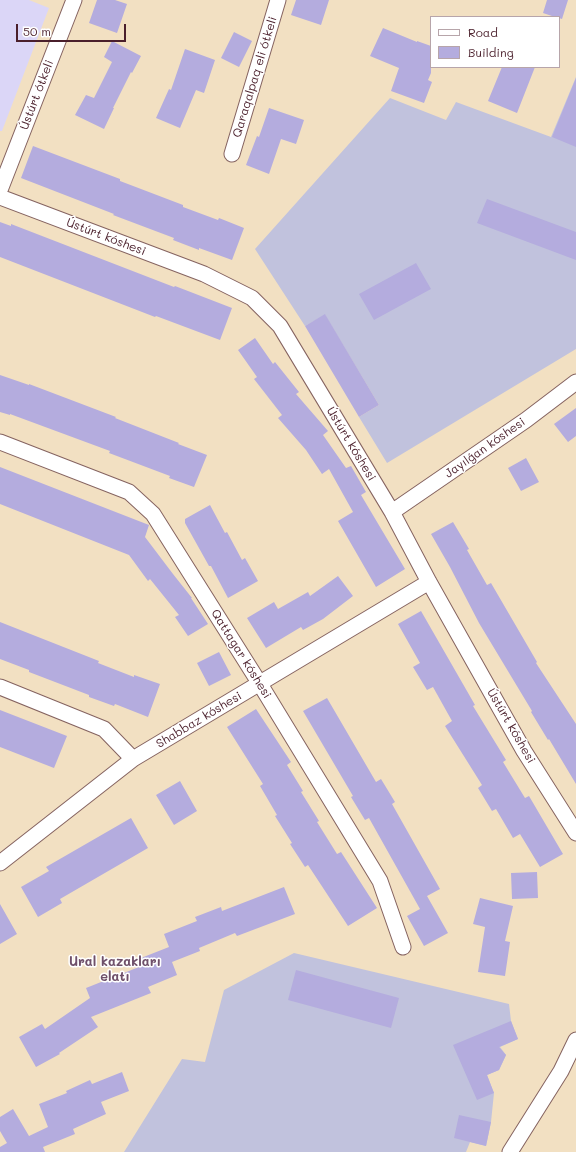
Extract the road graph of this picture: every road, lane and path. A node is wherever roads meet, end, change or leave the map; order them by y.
1 (74, 0) edge
2 (278, 0) edge
3 (232, 154) dead end
4 (0, 190) edge
5 (0, 197) edge
6 (576, 382) edge
7 (0, 442) edge
8 (392, 512) junction
9 (429, 582) junction
10 (260, 684) junction
11 (0, 687) edge
12 (133, 759) junction
13 (576, 833) edge
14 (0, 863) edge
15 (403, 947) dead end
16 (576, 1040) edge
17 (510, 1152) edge

1 - 4 street, Ústúrt ótkeli
2 - 3 street, Qaraqalpaq eli ótkeli
5 - 8 street, Ústúrt kóshesi
6 - 8 street, Jayılǵan kóshesi
7 - 10 street, Qattagar kóshesi
8 - 9 street, Ústúrt kóshesi
9 - 10 street, Shabbaz kóshesi
9 - 13 street, Ústúrt kóshesi
10 - 12 street, Shabbaz kóshesi
10 - 15 street, Qattagar kóshesi
11 - 12 street
12 - 14 street, Shabbaz kóshesi
16 - 17 street

